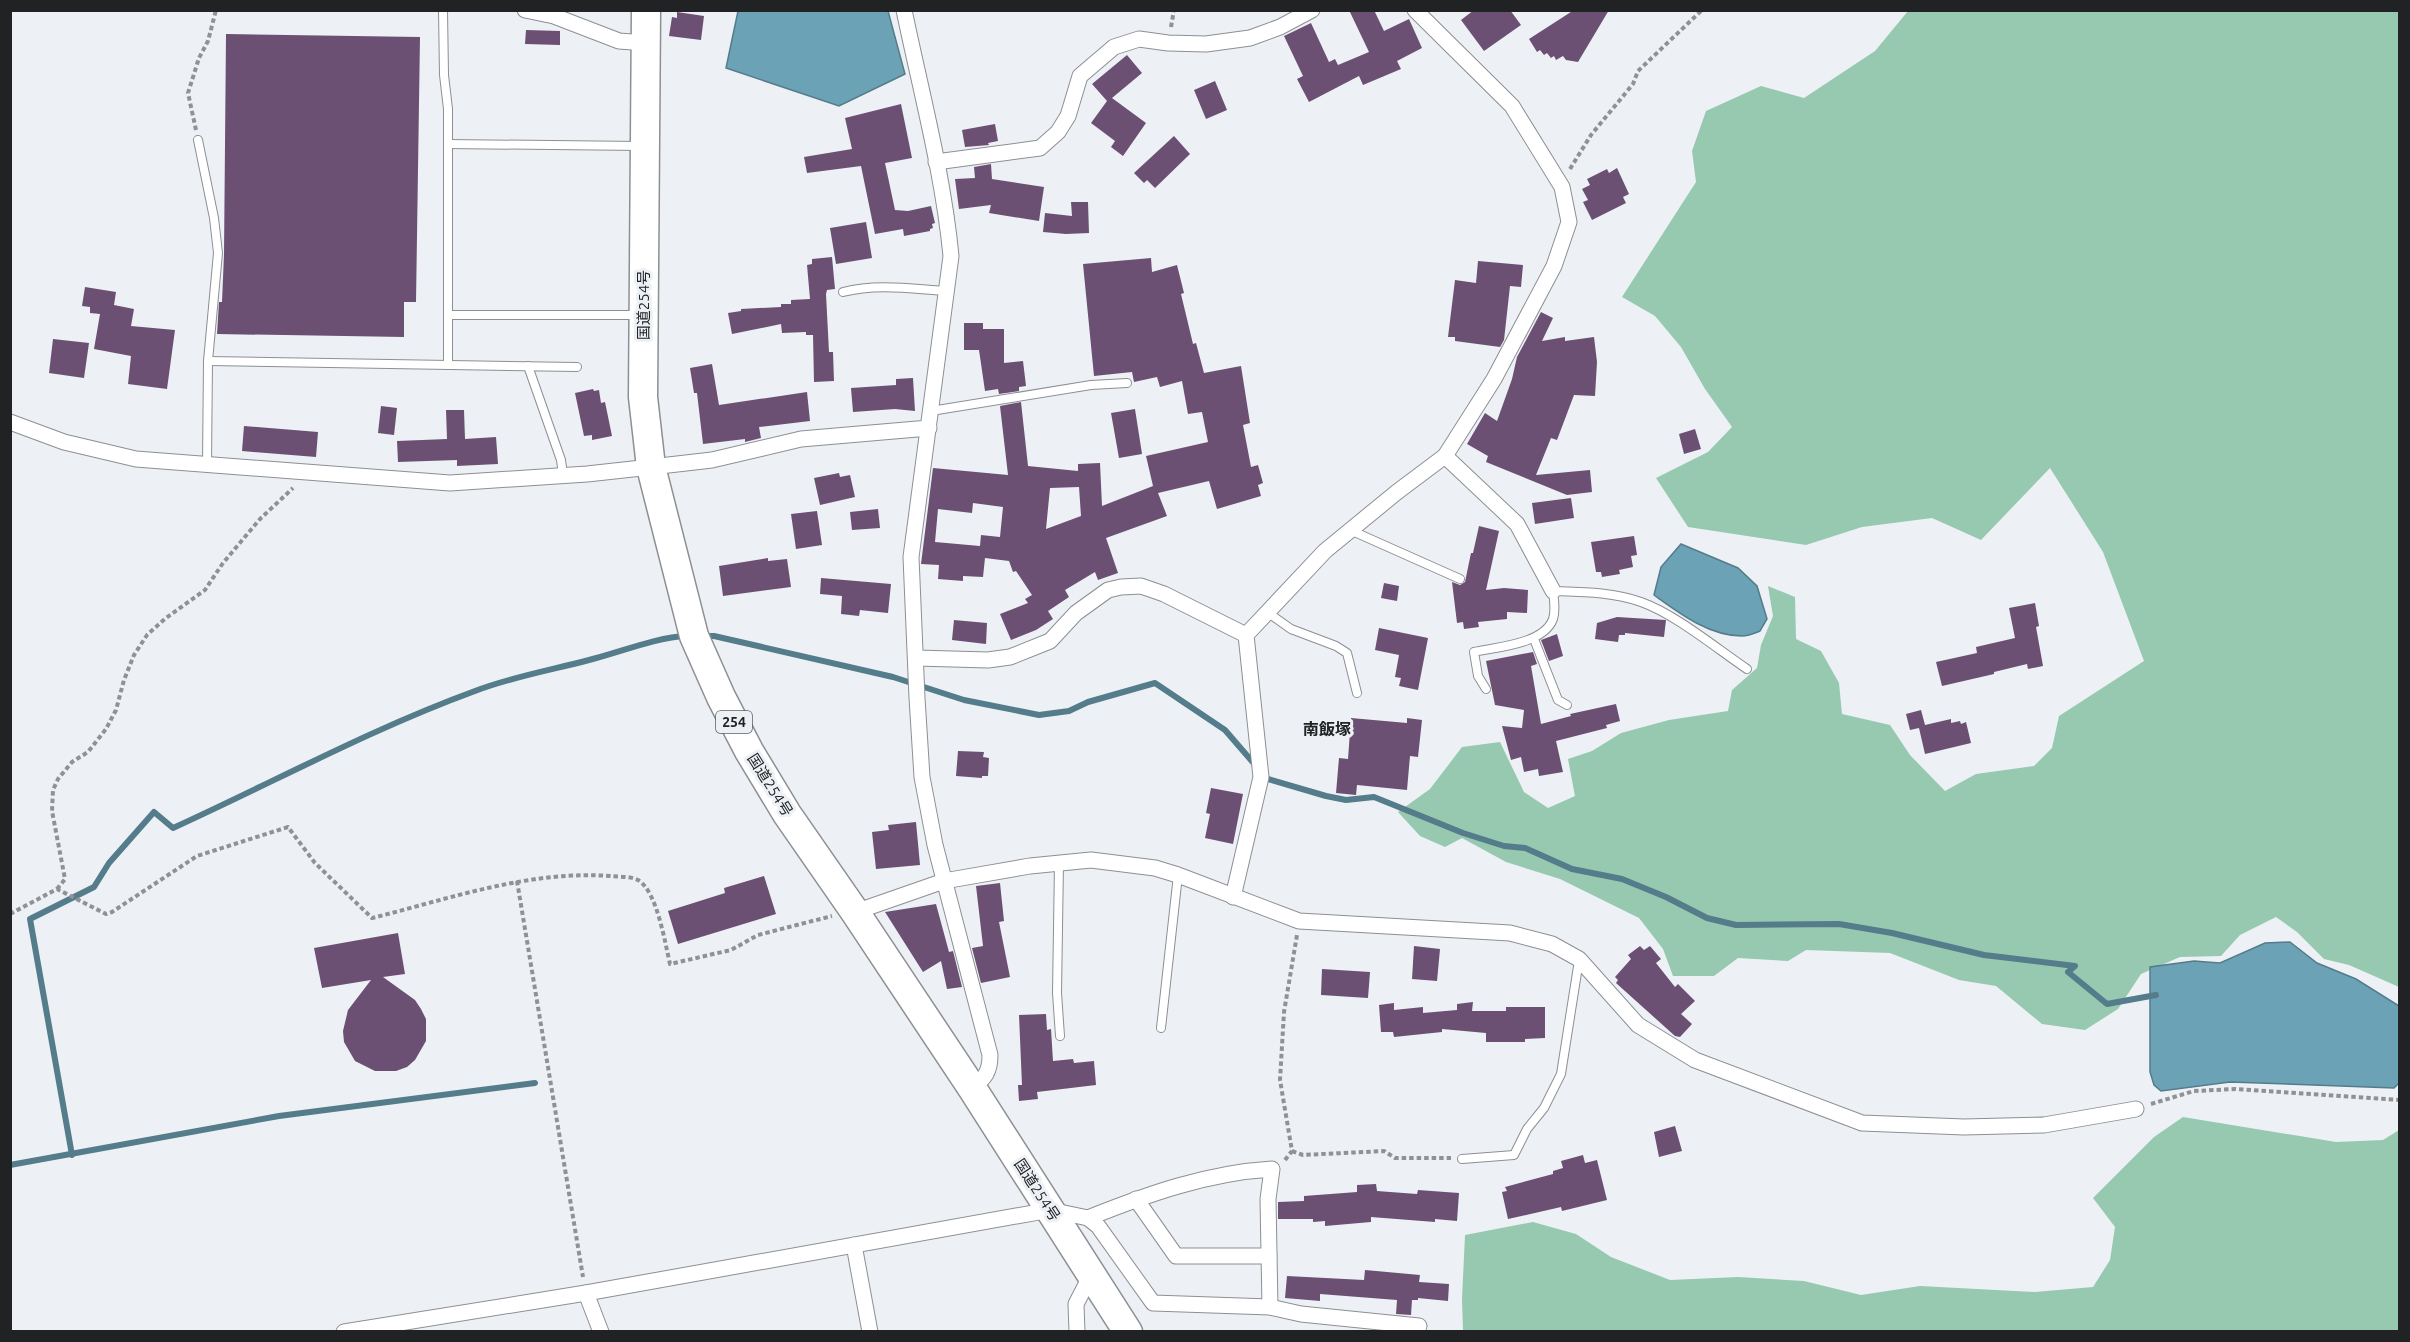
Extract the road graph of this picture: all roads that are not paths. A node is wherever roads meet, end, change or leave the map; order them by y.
1 (443, 10) edge
2 (525, 10) edge
3 (646, 10) edge
4 (904, 10) edge
5 (1312, 10) edge
6 (1416, 10) edge
7 (646, 43) junction
8 (198, 140) road end
9 (448, 144) junction
10 (645, 146) junction
11 (936, 162) junction
12 (947, 291) junction
13 (843, 292) dead end
14 (448, 315) junction
15 (644, 315) junction
16 (208, 361) junction
17 (448, 365) junction
18 (528, 366) junction
19 (578, 367) dead end
20 (1126, 383) dead end
21 (931, 411) junction
22 (10, 422) edge
23 (929, 428) junction
24 (1445, 456) junction
25 (207, 464) junction
26 (651, 467) junction
27 (563, 475) junction
28 (1350, 530) junction
29 (1460, 579) dead end
30 (1553, 591) junction
31 (1267, 612) junction
32 (1246, 634) junction
33 (1534, 639) junction
34 (916, 658) junction
35 (1747, 669) dead end
36 (1486, 689) dead end
37 (1358, 693) dead end
38 (1567, 705) dead end
39 (1059, 863) junction
40 (1178, 874) junction
41 (944, 881) junction
42 (1233, 897) junction
43 (855, 912) junction
44 (1579, 959) junction
45 (1161, 1028) dead end
46 (1060, 1036) dead end
47 (972, 1088) junction
48 (2136, 1109) road end
49 (1462, 1159) road end
50 (1136, 1199) junction
51 (1050, 1210) junction
52 (1088, 1218) junction
53 (854, 1245) junction
54 (1269, 1256) junction
55 (1091, 1275) junction
56 (586, 1293) junction
57 (1270, 1307) junction
58 (1419, 1326) dead end
59 (344, 1332) edge
60 (601, 1332) edge
61 (870, 1332) edge
62 (1077, 1332) edge
63 (1128, 1332) edge

1 - 9 lane
2 - 7 street
3 - 7 highway, 国道254号 / 254
4 - 11 street
5 - 11 street
6 - 24 street
7 - 10 highway, 国道254号 / 254
8 - 16 lane
9 - 10 lane
9 - 14 lane
10 - 15 highway, 国道254号 / 254
11 - 12 street
12 - 13 lane
12 - 21 street
14 - 15 lane
14 - 17 lane
15 - 26 highway, 国道254号 / 254
16 - 17 lane
16 - 25 lane
17 - 18 lane
18 - 19 lane
18 - 27 lane
20 - 21 lane
21 - 23 street
22 - 25 street
23 - 26 street
23 - 34 street
24 - 28 street
24 - 30 street
25 - 27 street
26 - 27 street
26 - 43 highway, 国道254号 / 254
28 - 29 lane
28 - 31 street
30 - 33 lane
30 - 35 lane
31 - 32 street
31 - 37 lane
32 - 34 street
32 - 42 street
33 - 36 lane
33 - 38 lane
34 - 41 street
39 - 40 street
39 - 41 street
39 - 46 lane
40 - 42 street
40 - 45 lane
41 - 43 street
41 - 47 street
42 - 44 street
43 - 47 highway, 国道254号 / 254
44 - 48 street
44 - 49 lane
47 - 51 highway, 国道254号 / 254
50 - 52 street
50 - 54 street
50 - 54 street
51 - 52 street
51 - 53 street
51 - 55 highway, 国道254号 / 254
52 - 57 street
53 - 56 street
53 - 61 street
54 - 57 street
55 - 62 street
55 - 63 highway, 国道254号 / 254
56 - 59 street
56 - 60 street
57 - 58 street

